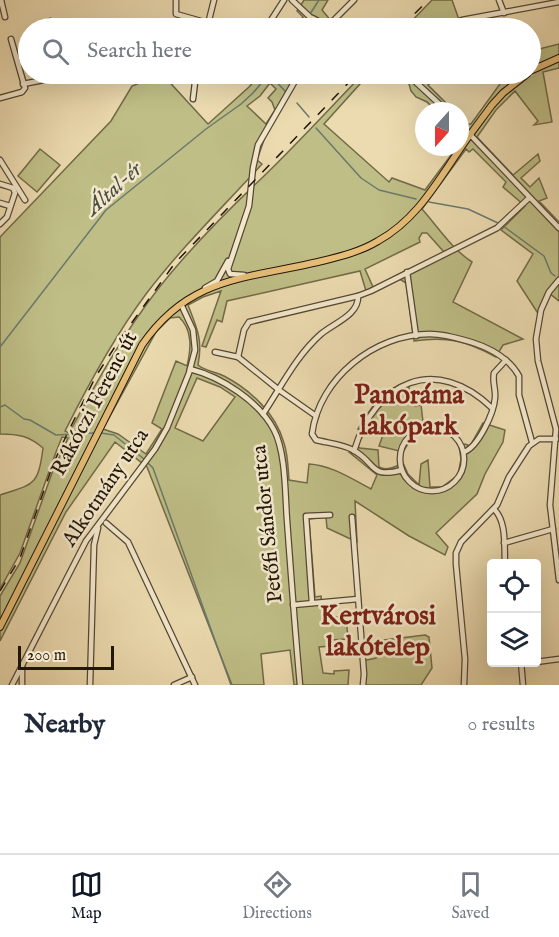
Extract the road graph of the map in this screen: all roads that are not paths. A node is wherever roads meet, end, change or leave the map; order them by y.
1 (1, 0) edge
2 (176, 0) edge
3 (214, 0) edge
4 (284, 0) edge
5 (292, 0) edge
6 (354, 0) edge
7 (499, 0) edge
8 (559, 2) edge
9 (539, 3) edge
10 (504, 13) junction
11 (5, 17) dead end
12 (310, 17) edge
13 (187, 18) edge
14 (210, 18) edge
15 (272, 18) edge
16 (337, 18) edge
17 (474, 18) edge
18 (11, 39) dead end
19 (559, 58) edge
20 (18, 65) edge
21 (541, 66) edge
22 (23, 84) edge
23 (195, 84) edge
24 (293, 84) edge
25 (418, 84) edge
26 (514, 84) edge
27 (0, 98) edge
28 (193, 99) dead end
29 (437, 102) edge
30 (471, 134) junction
31 (0, 160) edge
32 (0, 184) edge
33 (529, 198) junction
34 (25, 200) dead end
35 (0, 203) edge
36 (10, 206) junction
37 (0, 224) edge
38 (559, 228) edge
39 (227, 267) junction
40 (407, 272) junction
41 (264, 273) junction
42 (559, 279) edge
43 (227, 281) junction
44 (199, 292) junction
45 (358, 296) junction
46 (181, 304) junction
47 (416, 336) junction
48 (215, 352) dead end
49 (238, 357) junction
50 (506, 360) junction
51 (190, 369) junction
52 (279, 390) junction
53 (492, 408) junction
54 (262, 414) junction
55 (316, 416) junction
56 (556, 439) junction
57 (532, 442) junction
58 (354, 451) junction
59 (464, 452) junction
60 (402, 470) junction
61 (494, 509) junction
62 (330, 515) dead end
63 (352, 517) dead end
64 (104, 523) junction
65 (553, 530) junction
66 (504, 543) junction
67 (87, 555) junction
68 (505, 559) edge
69 (559, 580) edge
70 (358, 599) junction
71 (312, 603) junction
72 (293, 605) junction
73 (0, 627) edge
74 (559, 659) edge
75 (541, 661) edge
76 (22, 665) junction
77 (521, 667) edge
78 (192, 678) junction
79 (12, 685) edge
80 (22, 685) edge
81 (90, 685) edge
82 (174, 685) edge
83 (195, 685) edge
84 (300, 685) edge
85 (363, 685) edge
86 (464, 685) edge
87 (523, 685) edge

1 - 11 street
2 - 13 street
3 - 14 street
4 - 15 street
5 - 12 street
6 - 16 street
7 - 10 street
8 - 9 street
9 - 10 street
10 - 17 street
18 - 20 street
19 - 21 main road, Rákóczi Ferenc út
22 - 27 street
23 - 28 street
24 - 39 street
25 - 29 street
26 - 30 main road, Rákóczi Ferenc út
30 - 33 street
30 - 41 main road, Rákóczi Ferenc út
31 - 34 street
32 - 36 street
33 - 38 street
33 - 40 street
35 - 36 street
36 - 37 street
39 - 41 street
39 - 43 street
39 - 44 street
40 - 45 street
40 - 47 street
41 - 43 main road, Rákóczi Ferenc út
42 - 56 street
43 - 44 main road, Rákóczi Ferenc út
44 - 46 main road, Rákóczi Ferenc út
45 - 49 street
45 - 52 street
46 - 51 street, Alkotmány utca
46 - 73 main road, Rákóczi Ferenc út
47 - 50 street
47 - 55 street
48 - 49 street
49 - 52 street
50 - 53 street
50 - 57 street
51 - 54 street, Petőfi Sándor utca
51 - 64 street, Alkotmány utca
52 - 54 street
52 - 55 street
53 - 58 street
53 - 59 street
54 - 72 street, Petőfi Sándor utca
55 - 58 street
56 - 57 street
56 - 65 street
57 - 61 street
58 - 60 street
59 - 60 street
59 - 60 street
61 - 66 street
61 - 86 street
62 - 71 street
63 - 70 street
64 - 67 street
64 - 67 street, Alkotmány utca
64 - 78 street
65 - 66 street
65 - 69 street
66 - 68 street
67 - 76 street, Alkotmány utca
67 - 81 street
70 - 71 street
70 - 85 street
71 - 72 street
72 - 84 street, Petőfi Sándor utca
74 - 75 street
76 - 79 street, Alkotmány utca
76 - 80 street
77 - 87 street
78 - 82 street
78 - 83 street

